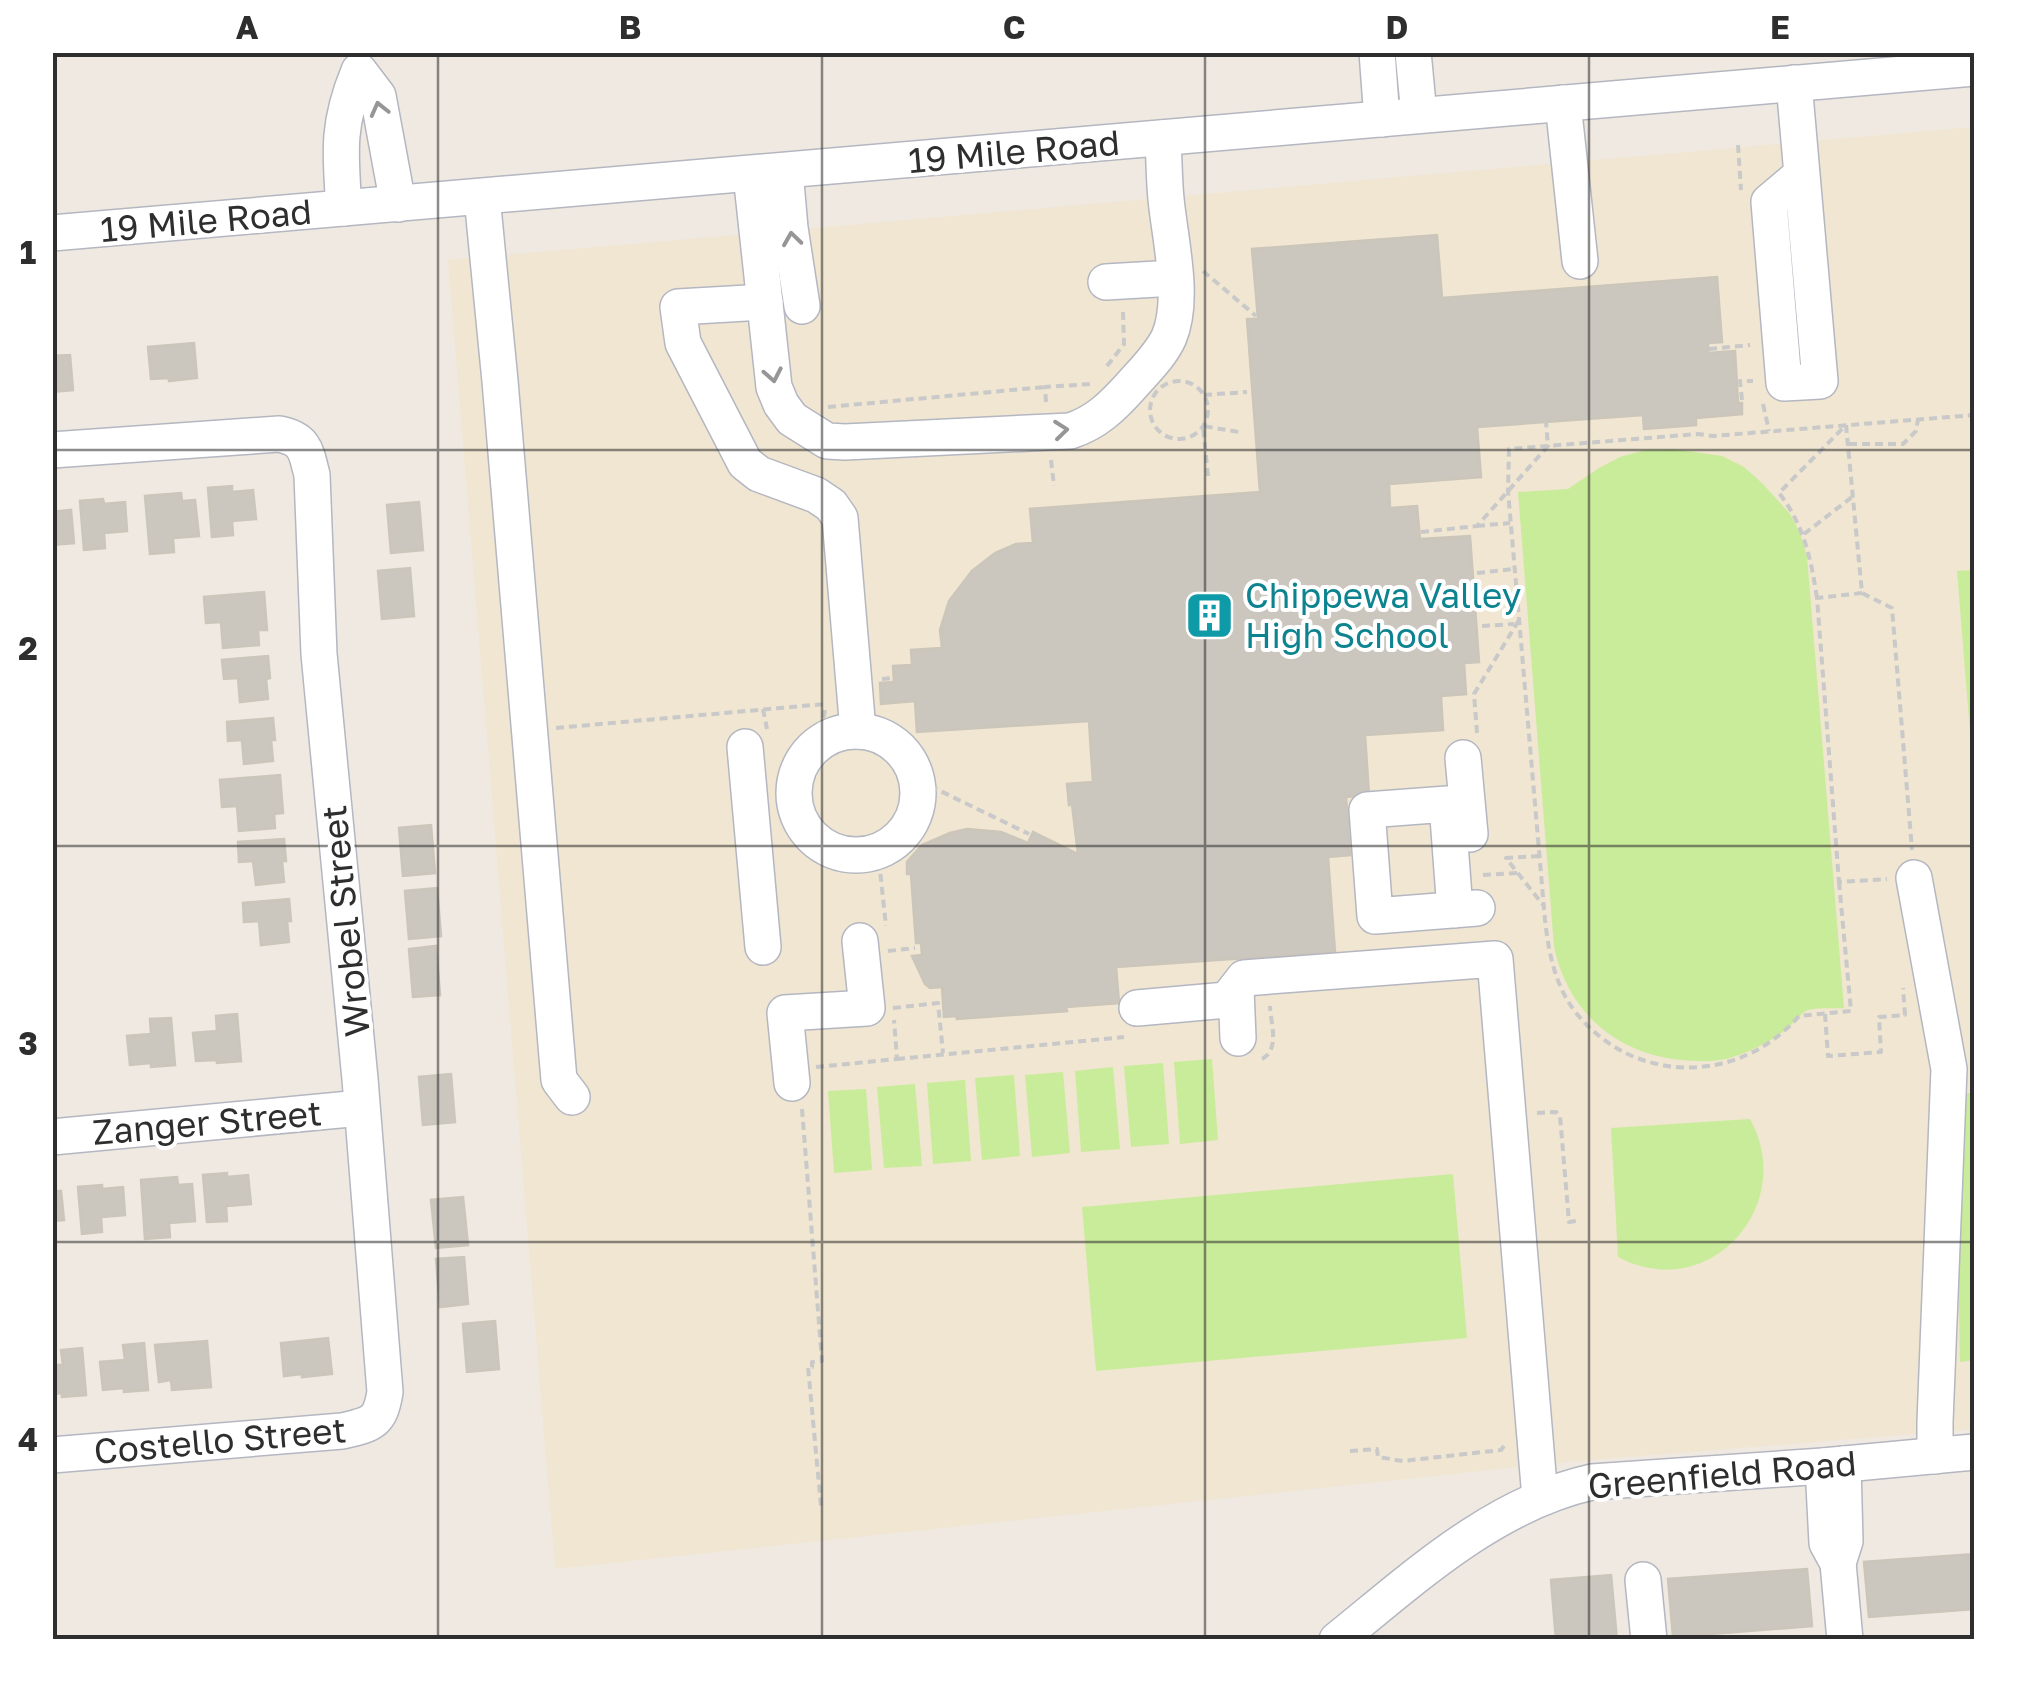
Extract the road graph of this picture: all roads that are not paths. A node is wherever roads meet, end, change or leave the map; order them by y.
1 (1377, 52) edge
2 (1413, 52) edge
3 (358, 62) edge
4 (1974, 68) edge
5 (1794, 84) junction
6 (1564, 104) junction
7 (1419, 115) junction
8 (1382, 118) junction
9 (1162, 138) junction
10 (768, 172) junction
11 (1802, 175) junction
12 (482, 197) junction
13 (398, 204) junction
14 (344, 208) junction
15 (52, 234) edge
16 (1580, 261) dead end
17 (1188, 274) junction
18 (1113, 282) road end
19 (765, 299) junction
20 (52, 450) edge
21 (868, 726) junction
22 (745, 747) dead end
23 (1463, 758) road end
24 (777, 787) junction
25 (1457, 804) junction
26 (1914, 878) road end
27 (1469, 898) junction
28 (874, 946) road end
29 (762, 947) dead end
30 (1482, 960) junction
31 (1252, 983) junction
32 (1131, 1022) road end
33 (1250, 1049) road end
34 (1962, 1070) edge
35 (797, 1096) road end
36 (572, 1097) dead end
37 (361, 1108) junction
38 (52, 1137) edge
39 (382, 1411) joint
40 (1974, 1452) edge
41 (52, 1455) edge
42 (1936, 1456) junction
43 (1833, 1465) junction
44 (1540, 1498) junction
45 (1643, 1580) dead end
46 (1337, 1640) edge
47 (1649, 1640) edge
48 (1846, 1640) edge

1 - 8 street
2 - 7 street
13 -> 3 street
3 - 14 street
4 - 5 street, 19 Mile Road
5 - 6 street, 19 Mile Road
5 - 11 street
6 - 7 street, 19 Mile Road
6 - 16 street
7 - 8 street, 19 Mile Road
8 - 9 street, 19 Mile Road
9 - 10 street, 19 Mile Road
9 - 17 street
10 - 12 street, 19 Mile Road
10 - 19 street
19 -> 10 street
11 - 11 street
12 - 13 street, 19 Mile Road
12 - 36 street
13 - 14 street, 19 Mile Road
14 - 15 street, 19 Mile Road
17 - 18 street
19 -> 17 street
19 - 21 street
20 - 37 street, Wrobel Street
21 - 24 street
21 - 24 street
22 - 24 street
23 - 25 street
24 - 29 street
25 - 27 street
25 - 27 street
26 - 34 street
27 - 30 street
28 - 35 street
30 - 31 street
30 - 44 street
31 - 32 street
31 - 33 street
34 - 42 street
37 - 38 street, Zanger Street
37 - 39 street, Wrobel Street
39 - 41 street, Costello Street
40 - 42 street, Greenfield Road
42 - 43 street, Greenfield Road
43 - 44 street, Greenfield Road
43 - 48 street
44 - 46 street, Greenfield Road
45 - 47 street

